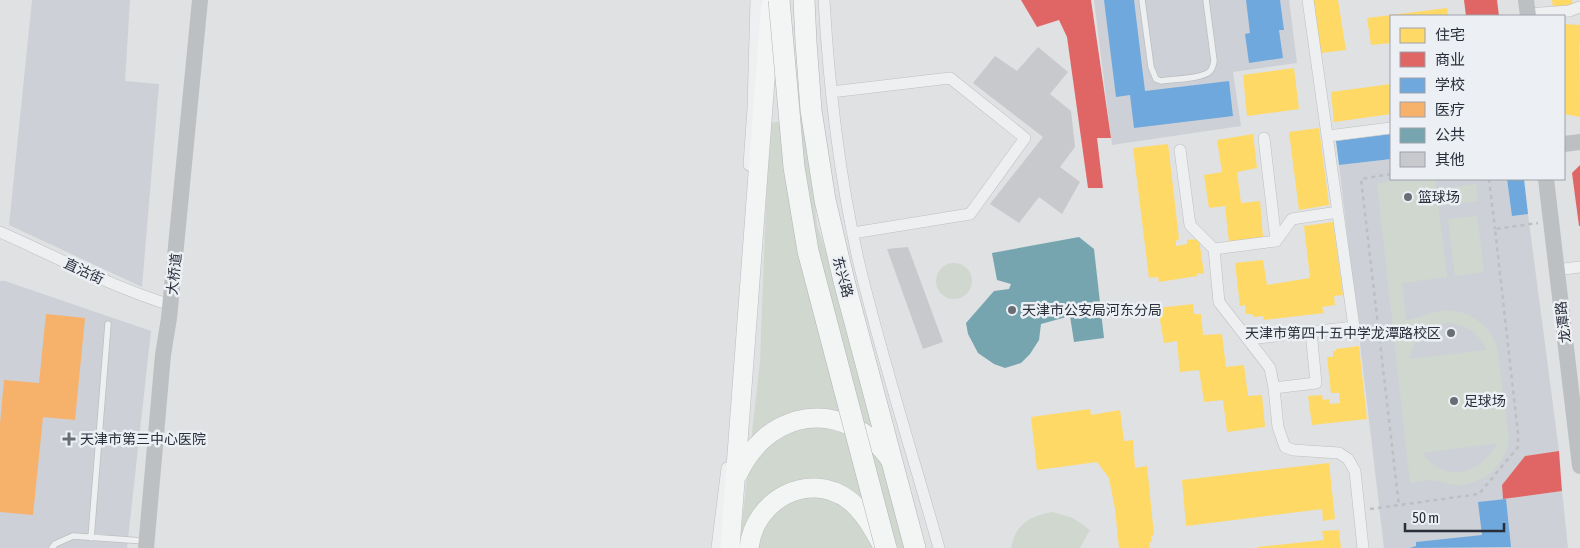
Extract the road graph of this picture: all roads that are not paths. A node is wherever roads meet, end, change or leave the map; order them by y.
1 (200, 0) edge
2 (756, 0) edge
3 (771, 0) edge
4 (779, 0) edge
5 (804, 0) edge
6 (824, 0) edge
7 (1142, 0) edge
8 (1206, 0) edge
9 (1308, 0) edge
10 (1580, 7) edge
11 (1530, 10) edge
12 (831, 92) junction
13 (1390, 128) edge
14 (1328, 136) junction
15 (1264, 138) dead end
16 (1580, 142) edge
17 (1565, 144) edge
18 (1180, 150) dead end
19 (1546, 180) edge
20 (1552, 180) edge
21 (1338, 212) junction
22 (0, 232) edge
23 (853, 233) junction
24 (1276, 240) junction
25 (1214, 248) junction
26 (1580, 267) edge
27 (1559, 269) junction
28 (171, 305) junction
29 (108, 324) dead end
30 (1311, 331) junction
31 (1249, 340) junction
32 (1274, 388) junction
33 (1575, 388) edge
34 (1580, 430) edge
35 (880, 439) junction
36 (1579, 448) edge
37 (1580, 466) edge
38 (737, 478) junction
39 (91, 538) junction
40 (146, 545) edge
41 (915, 547) edge
42 (52, 548) edge
43 (717, 548) edge
44 (730, 548) edge
45 (749, 548) edge
46 (885, 548) edge
47 (939, 548) edge
48 (1363, 548) edge

1 - 28 street, 大桥道
2 - 43 street
3 - 38 main road
4 - 46 highway, 东兴路, bridge
5 - 35 highway, 东兴路
6 - 12 street
7 - 8 lane
9 - 14 street
10 - 11 street
12 - 23 street
12 - 23 street
13 - 14 street
14 - 21 street
15 - 24 street
16 - 17 street
18 - 25 street
19 - 27 street, 龙潭路
20 - 27 street, 龙潭路
21 - 24 street
21 - 30 street
22 - 28 street, 直沽街
23 - 47 street
24 - 25 street
25 - 31 street
26 - 27 street
27 - 33 street, 龙潭路
28 - 40 street, 大桥道
29 - 39 lane
30 - 31 street
30 - 32 street
31 - 32 street
32 - 48 street
33 - 34 street, 龙潭路
33 - 36 street, 龙潭路
35 - 38 main road
35 - 41 highway, 东兴路
36 - 37 street, 龙潭路
38 - 44 main road
39 - 40 lane
39 - 42 lane
45 - 46 main road

